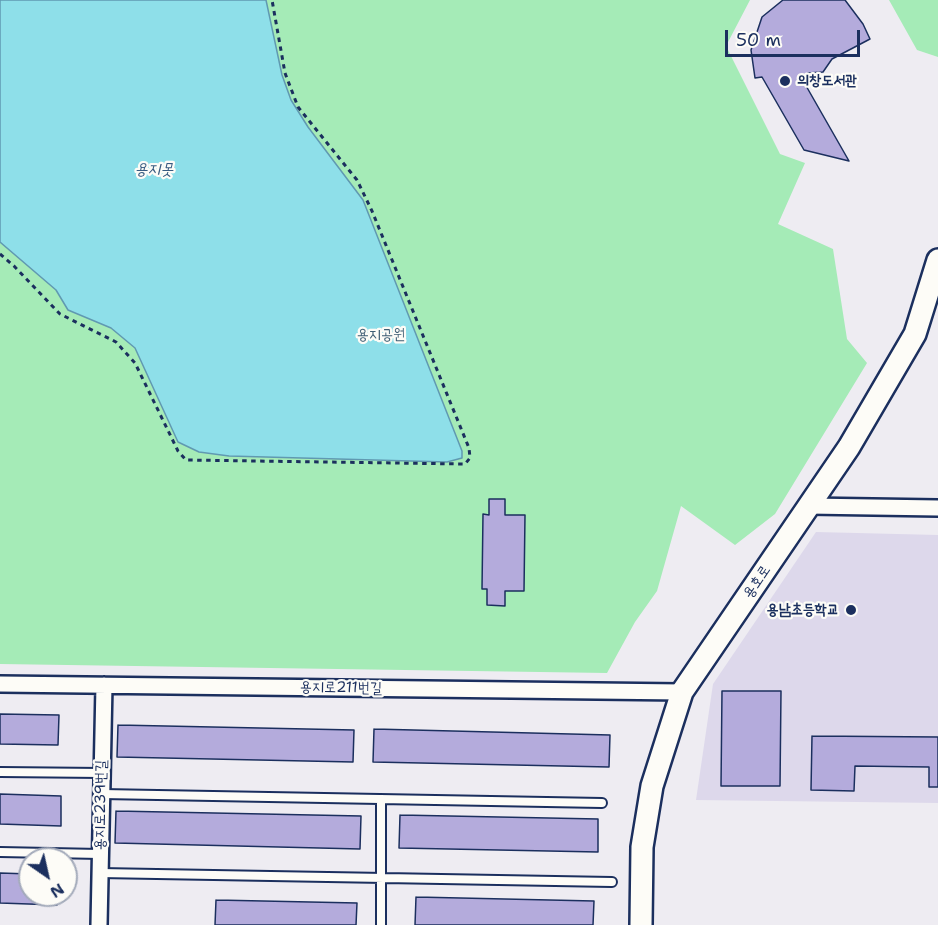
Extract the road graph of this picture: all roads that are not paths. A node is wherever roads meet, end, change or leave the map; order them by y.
1 (938, 260) edge
2 (808, 506) junction
3 (938, 508) edge
4 (0, 684) edge
5 (104, 685) junction
6 (682, 692) junction
7 (0, 772) edge
8 (102, 773) junction
9 (102, 794) junction
10 (381, 799) junction
11 (602, 803) dead end
12 (0, 852) edge
13 (100, 854) junction
14 (100, 873) junction
15 (380, 879) junction
16 (612, 882) dead end
17 (99, 925) edge
18 (381, 925) edge
19 (641, 925) edge

1 - 2 street, 용호로
2 - 3 street
2 - 6 street, 용호로
4 - 5 street, 용지로211번길
5 - 6 street, 용지로211번길
5 - 8 street, 용지로239번길
6 - 19 street, 용호로
7 - 8 lane
8 - 9 street, 용지로239번길
9 - 10 lane
9 - 13 street, 용지로239번길
10 - 11 lane
10 - 15 lane
12 - 13 lane
13 - 14 street, 용지로239번길
14 - 15 lane
14 - 17 street, 용지로239번길
15 - 16 lane
15 - 18 lane

